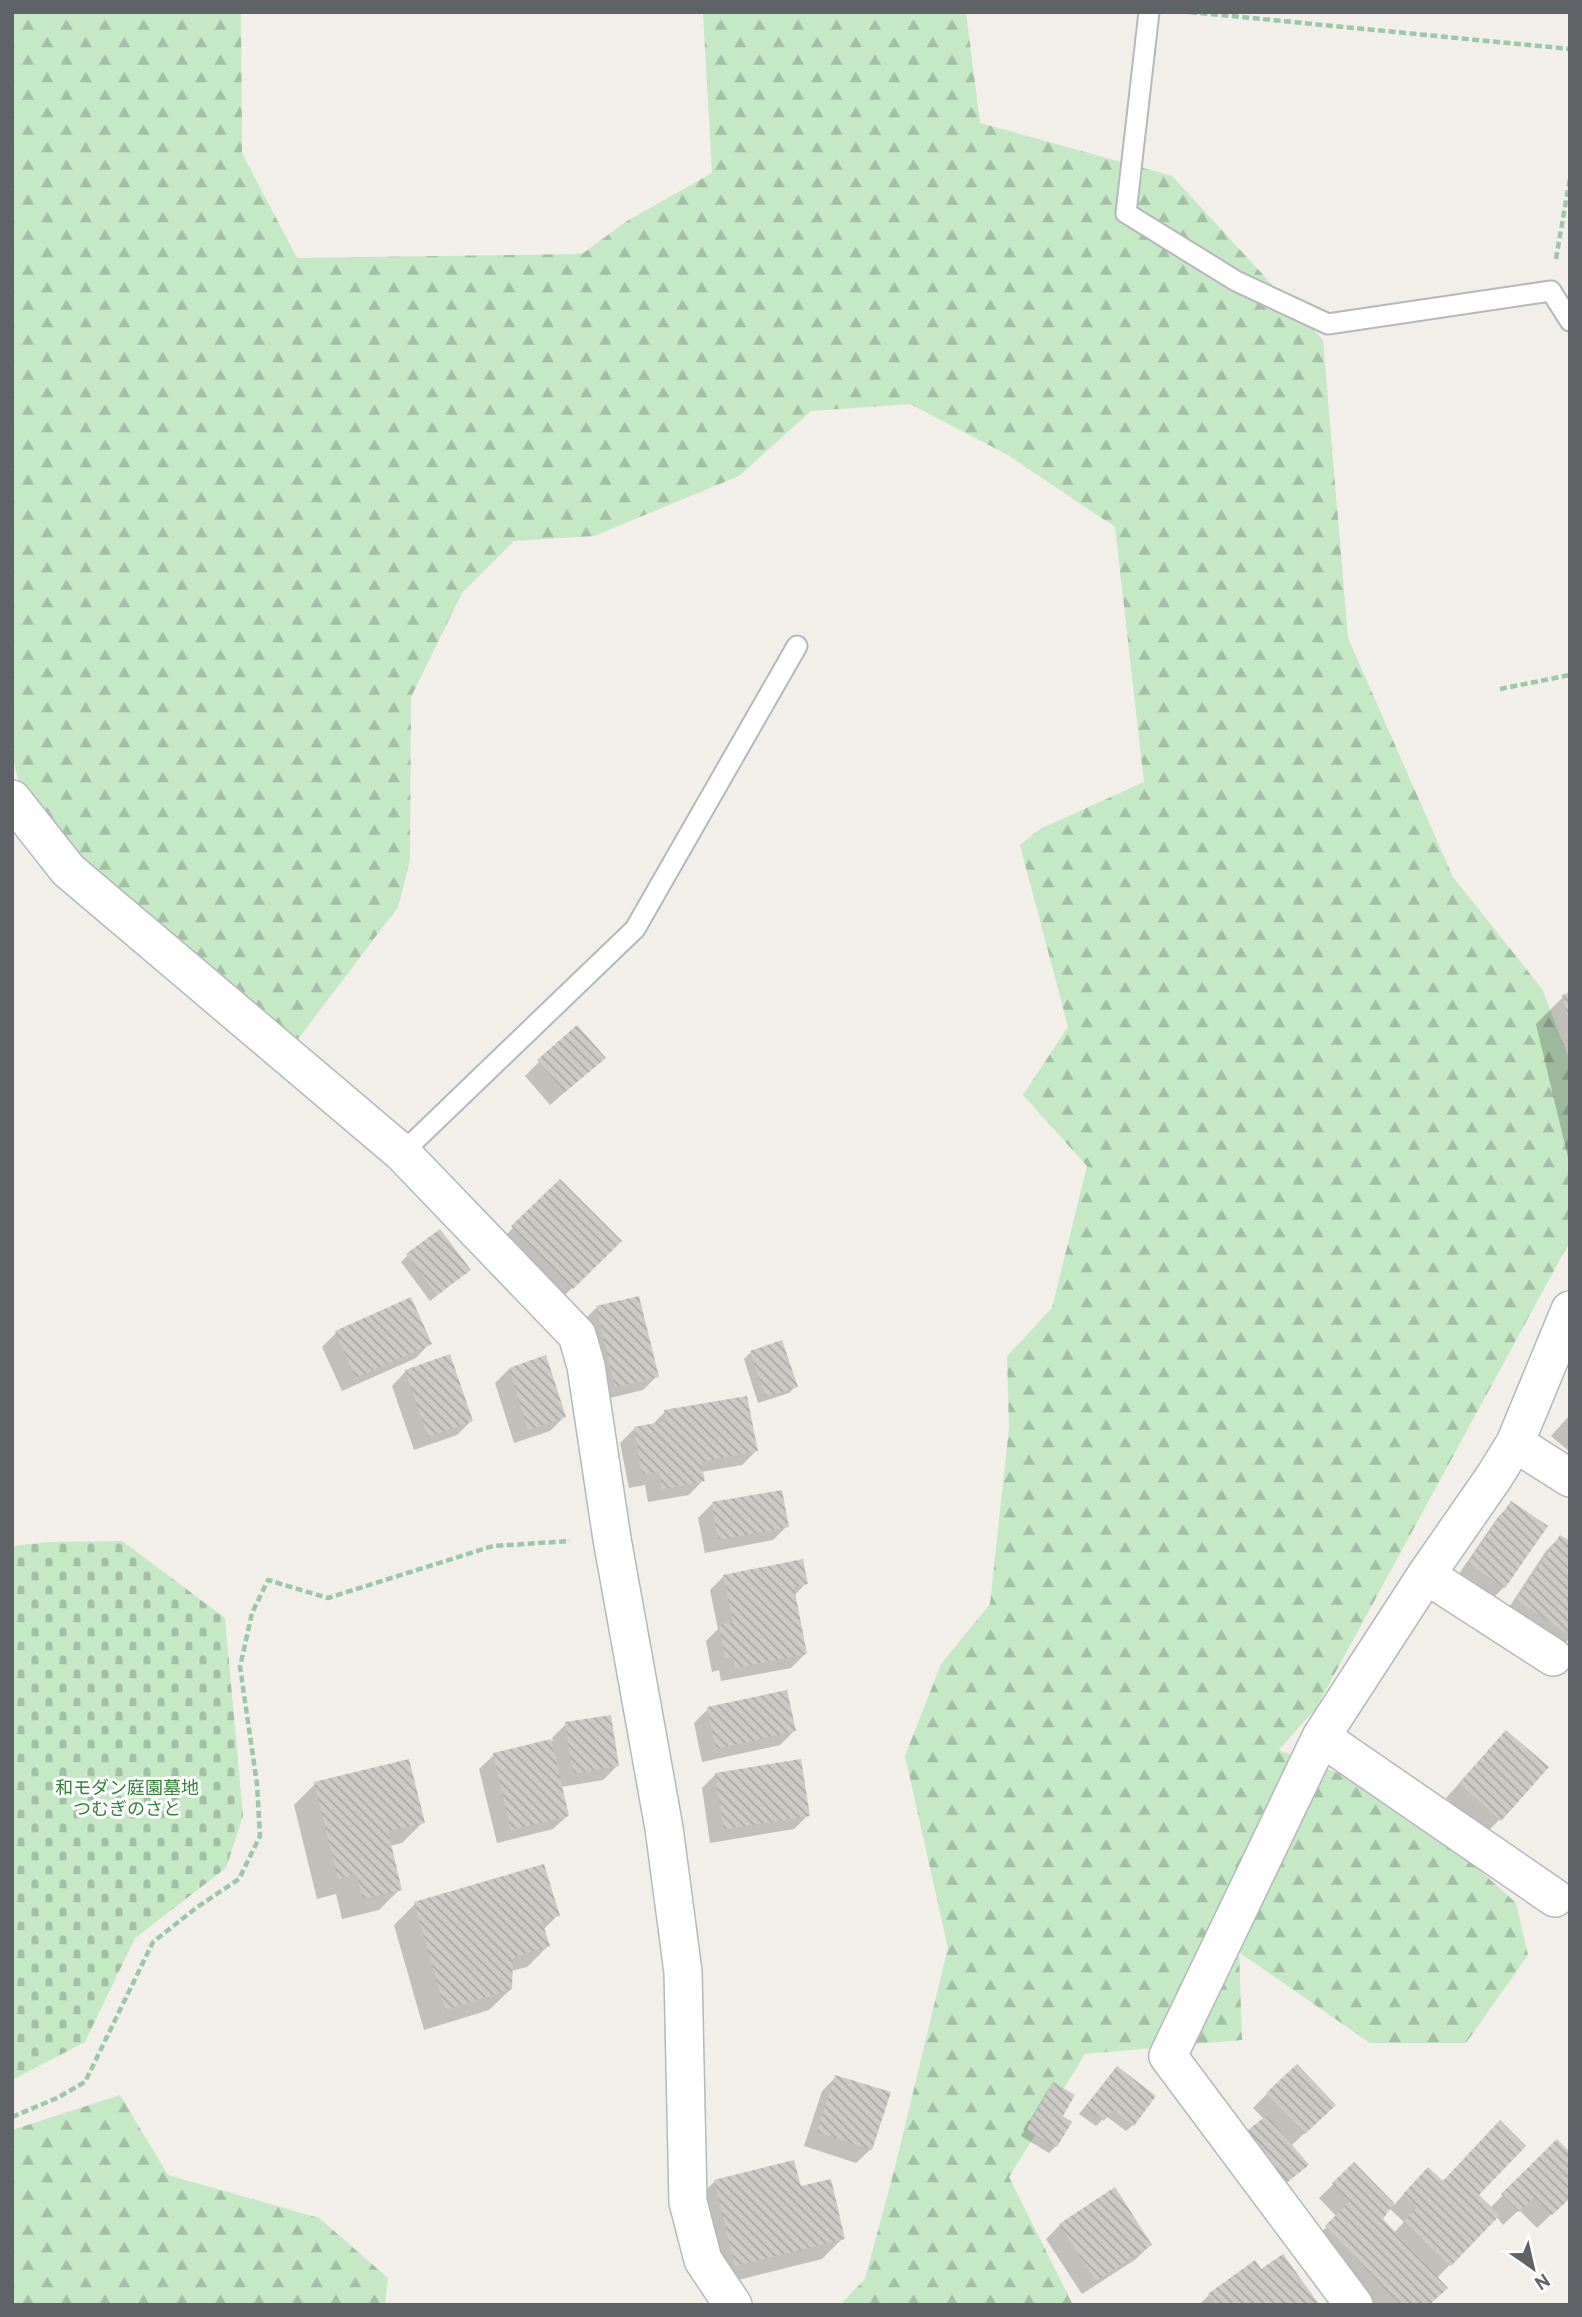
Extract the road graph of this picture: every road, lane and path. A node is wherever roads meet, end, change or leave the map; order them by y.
1 (1149, 12) edge
2 (1190, 12) edge
3 (1570, 49) edge
4 (1570, 178) edge
5 (1551, 291) junction
6 (1570, 321) edge
7 (797, 646) dead end
8 (1570, 675) edge
9 (1500, 689) dead end
10 (12, 799) edge
11 (402, 1153) junction
12 (1570, 1310) edge
13 (1515, 1443) junction
14 (1570, 1478) edge
15 (612, 1539) junction
16 (1426, 1575) junction
17 (1553, 1657) dead end
18 (1321, 1737) junction
19 (1555, 1898) dead end
20 (12, 2117) edge
21 (733, 2305) edge
22 (1354, 2305) edge

1 - 5 lane
2 - 3 path
4 - 5 path
5 - 6 lane
7 - 11 lane
8 - 9 path
10 - 11 street
11 - 15 street
12 - 13 street
13 - 14 street
13 - 16 street
15 - 20 path
15 - 21 street
16 - 17 street
16 - 18 street
18 - 19 street
18 - 22 street

